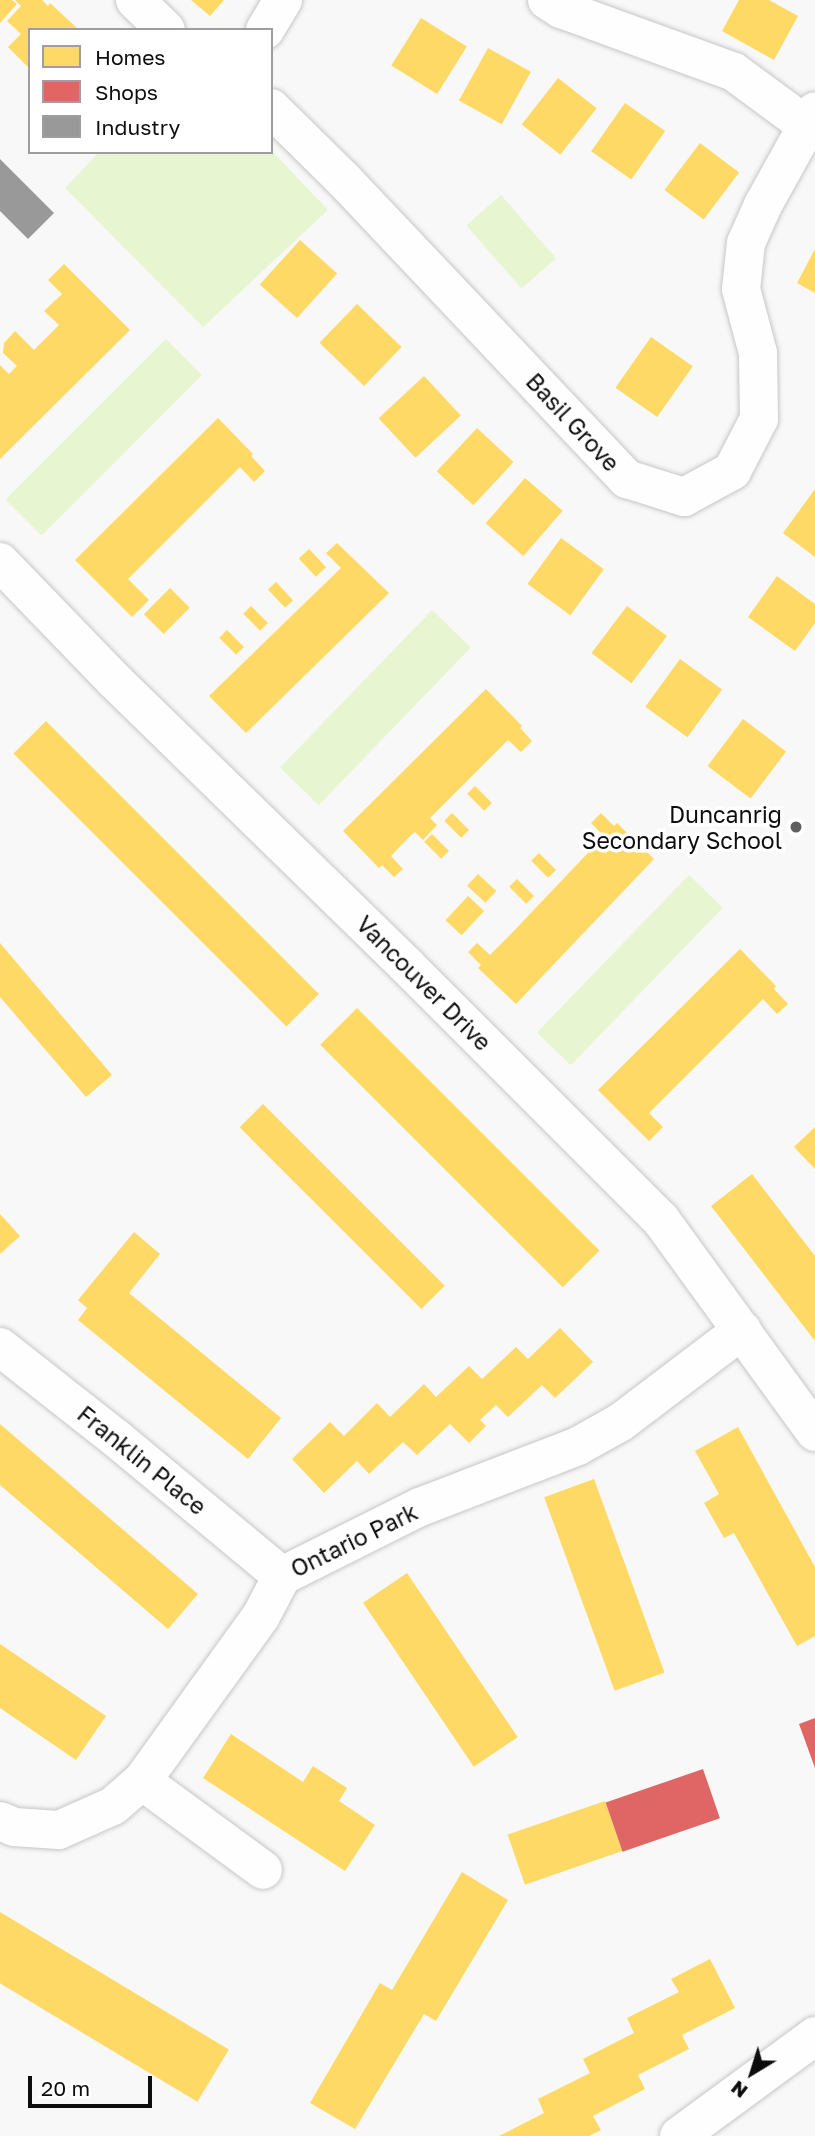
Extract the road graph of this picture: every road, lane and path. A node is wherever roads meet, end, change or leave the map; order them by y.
1 (135, 0) edge
2 (283, 0) edge
3 (547, 0) edge
4 (164, 28) edge
5 (266, 28) edge
6 (273, 110) edge
7 (811, 118) edge
8 (0, 562) edge
9 (742, 1330) junction
10 (0, 1347) edge
11 (815, 1432) edge
12 (282, 1576) junction
13 (142, 1781) junction
14 (0, 1821) edge
15 (262, 1870) dead end
16 (815, 2036) edge
17 (679, 2136) edge

1 - 4 street
2 - 5 street
3 - 7 street, Basil Grove
6 - 7 street, Basil Grove
8 - 9 street, Vancouver Drive
9 - 11 street, Vancouver Drive
9 - 12 street, Ontario Park
10 - 12 street, Franklin Place
12 - 13 street, Ontario Park
13 - 14 street, Ontario Park
13 - 15 street
16 - 17 street

